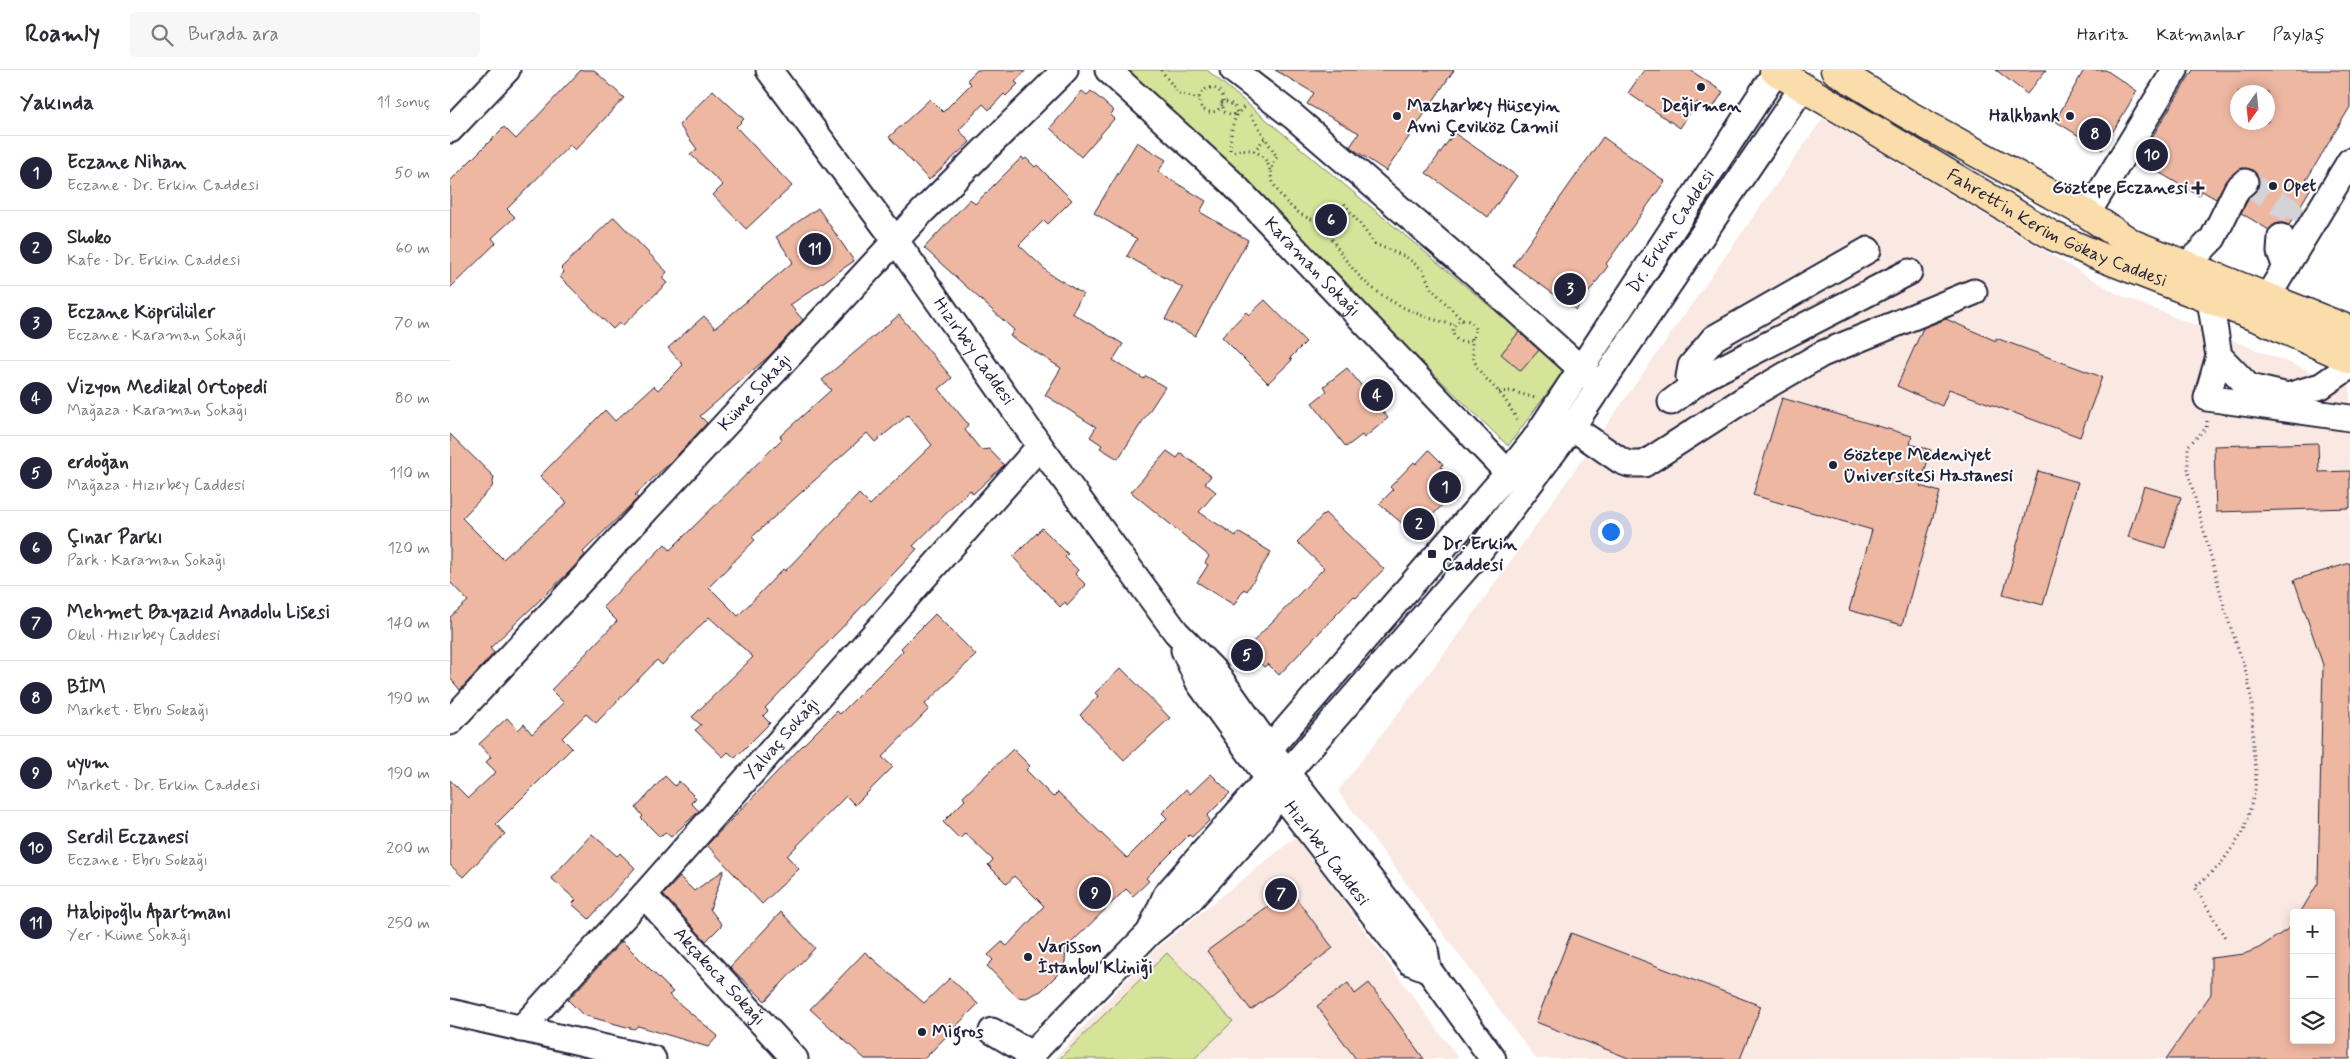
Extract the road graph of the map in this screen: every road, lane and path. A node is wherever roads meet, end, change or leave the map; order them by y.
1 (507, 70) edge
2 (770, 70) edge
3 (1065, 70) edge
4 (1108, 70) edge
5 (1160, 70) edge
6 (1233, 70) edge
7 (1776, 70) edge
8 (1836, 70) edge
9 (2175, 70) edge
10 (1802, 88) junction
11 (1199, 99) junction
12 (1252, 99) junction
13 (1222, 103) junction
14 (1237, 113) junction
15 (450, 130) edge
16 (1265, 138) junction
17 (1254, 151) junction
18 (2350, 161) edge
19 (1271, 174) junction
20 (2244, 182) dead end
21 (2087, 214) junction
22 (1316, 220) junction
23 (2281, 237) tunnel mouth
24 (896, 241) junction
25 (1868, 250) dead end
26 (2187, 265) junction
27 (2286, 267) junction
28 (1909, 272) dead end
29 (1974, 292) dead end
30 (2268, 296) junction
31 (2210, 300) junction
32 (1462, 321) junction
33 (1455, 325) junction
34 (2350, 330) edge
35 (1472, 338) junction
36 (1765, 345) junction
37 (2219, 356) junction
38 (2350, 359) edge
39 (2350, 366) edge
40 (1579, 369) junction
41 (1785, 374) junction
42 (1601, 385) junction
43 (1692, 385) junction
44 (1499, 392) junction
45 (2207, 398) junction
46 (1671, 402) dead end
47 (1552, 413) junction
48 (2350, 418) edge
49 (1572, 427) junction
50 (1534, 440) junction
51 (1040, 446) junction
52 (1508, 473) junction
53 (1176, 632) junction
54 (454, 710) edge
55 (1270, 748) junction
56 (1278, 781) junction
57 (644, 895) junction
58 (2226, 940) dead end
59 (450, 1012) edge
60 (521, 1029) junction
61 (992, 1031) dead end
62 (1029, 1057) edge
63 (653, 1059) edge
64 (795, 1059) edge
65 (1493, 1059) edge

1 - 15 street
2 - 24 street, Hızırbey Caddesi
3 - 24 street, Küme Sokağı
4 - 52 street, Karaman Sokağı
5 - 11 path
6 - 12 street
7 - 10 main road, Fahrettin Kerim Gökay Caddesi
7 - 40 street, Dr. Erkin Caddesi
8 - 21 main road, Fahrettin Kerim Gökay Caddesi
9 - 21 street
10 - 31 main road, Fahrettin Kerim Gökay Caddesi
10 - 42 street, Dr. Erkin Caddesi
11 - 13 path
11 - 13 path
12 - 14 path
12 - 16 path
12 - 40 street
13 - 14 path
13 - 14 path
14 - 17 path
16 - 17 path
16 - 19 path
17 - 19 path
18 - 27 street
19 - 22 path
20 - 26 street
21 - 26 main road, Fahrettin Kerim Gökay Caddesi
22 - 32 path
22 - 33 path
23 - 27 street
24 - 51 street, Hızırbey Caddesi
24 - 54 street, Küme Sokağı
25 - 43 street
26 - 30 main road, Fahrettin Kerim Gökay Caddesi
27 - 30 street
28 - 36 street
29 - 41 street
30 - 34 main road, Fahrettin Kerim Gökay Caddesi
31 - 37 street
31 - 38 main road, Fahrettin Kerim Gökay Caddesi
32 - 33 path
32 - 35 path
33 - 35 path
35 - 44 path
36 - 41 street
36 - 43 street
37 - 39 street
37 - 45 street
40 - 42 street
40 - 47 street, Dr. Erkin Caddesi
41 - 49 street
42 - 49 street, Dr. Erkin Caddesi
43 - 46 street
44 - 47 path
44 - 50 path
45 - 48 street
45 - 58 path
47 - 49 street
47 - 50 street, Dr. Erkin Caddesi
49 - 56 street, Dr. Erkin Caddesi
50 - 52 street, Dr. Erkin Caddesi
51 - 53 street, Hızırbey Caddesi
51 - 57 street, Yalvaç Sokağı
52 - 55 street, Dr. Erkin Caddesi
53 - 55 street, Hızırbey Caddesi
53 - 56 street, Hızırbey Caddesi
55 - 56 street, Hızırbey Caddesi
56 - 62 street, Dr. Erkin Caddesi
56 - 65 street, Hızırbey Caddesi
57 - 60 street, Yalvaç Sokağı
57 - 64 street, Akçakoca Sokağı
59 - 60 street
60 - 63 street
61 - 62 street

